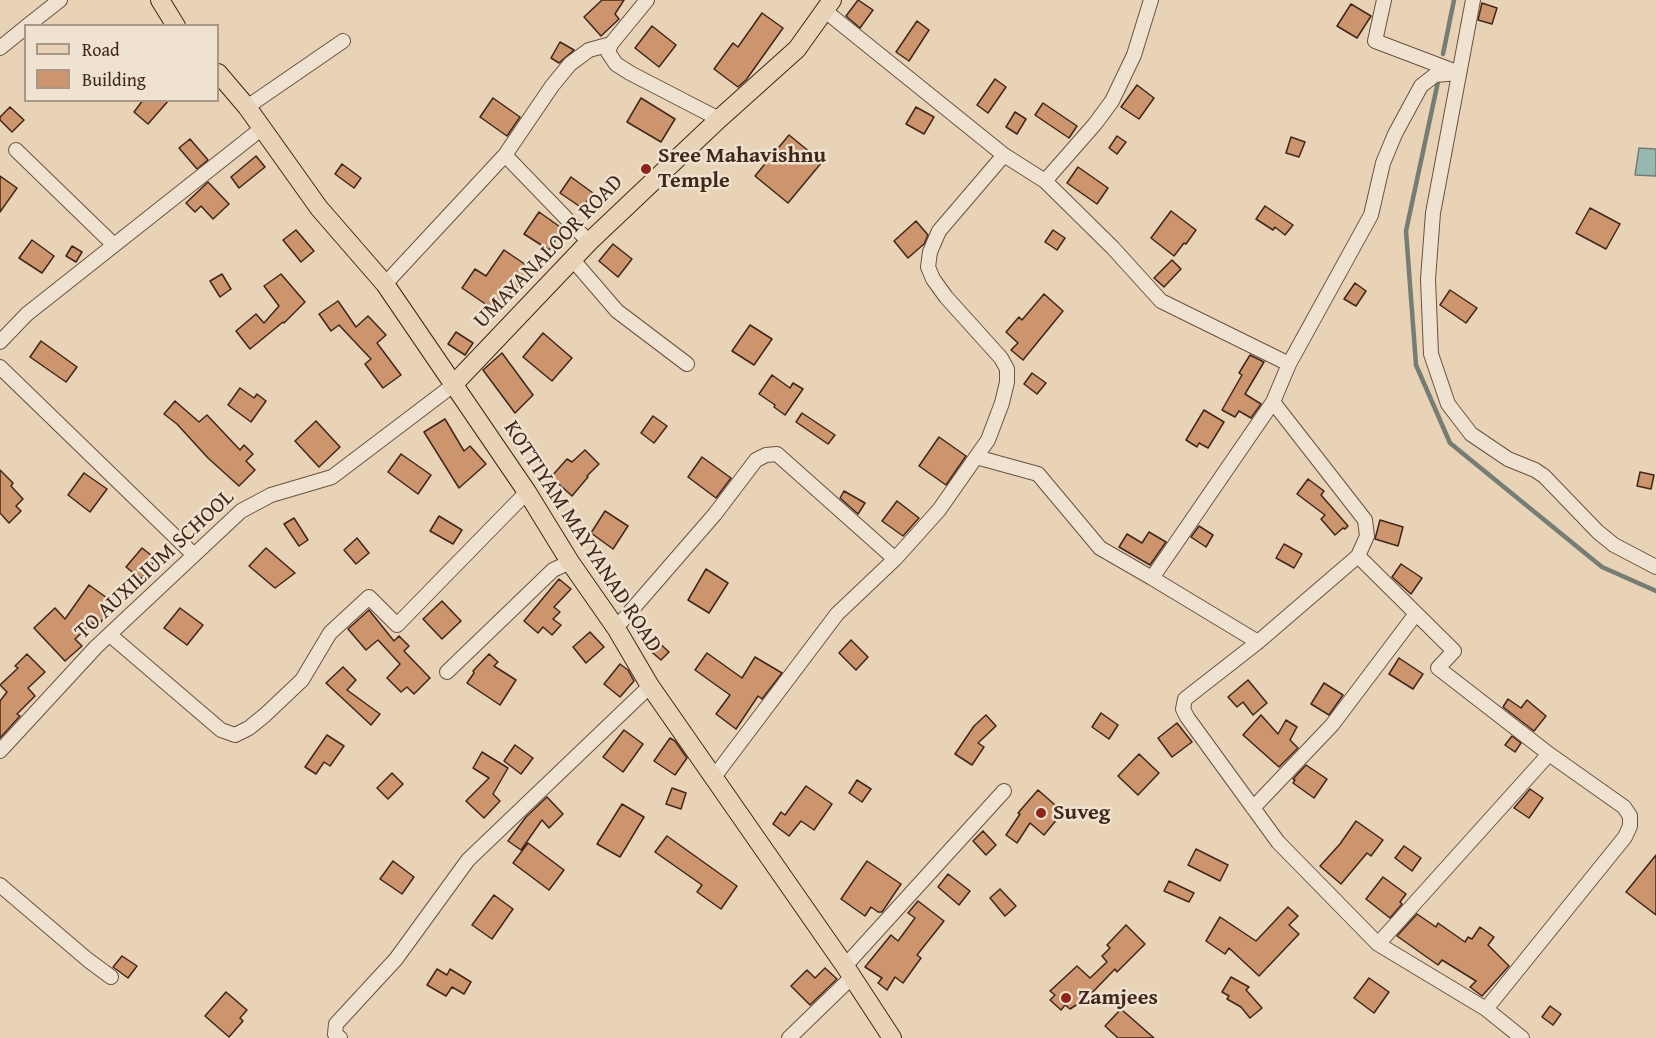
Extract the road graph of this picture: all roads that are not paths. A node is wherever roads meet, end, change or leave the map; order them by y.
1 (60, 0) edge
2 (160, 0) edge
3 (647, 0) edge
4 (1151, 0) edge
5 (1384, 0) edge
6 (1473, 0) edge
7 (828, 5) edge
8 (29, 24) edge
9 (175, 24) edge
10 (24, 28) edge
11 (344, 41) dead end
12 (610, 44) junction
13 (0, 48) edge
14 (1459, 73) junction
15 (219, 75) edge
16 (247, 107) junction
17 (719, 118) junction
18 (261, 129) junction
19 (16, 150) dead end
20 (505, 155) junction
21 (1004, 155) junction
22 (1045, 181) junction
23 (589, 242) junction
24 (114, 245) junction
25 (573, 260) junction
26 (385, 284) junction
27 (0, 342) edge
28 (687, 364) dead end
29 (1289, 364) junction
30 (0, 367) edge
31 (452, 386) junction
32 (1273, 402) junction
33 (976, 457) junction
34 (527, 492) junction
35 (194, 555) junction
36 (1358, 556) junction
37 (895, 559) junction
38 (570, 562) junction
39 (1656, 567) edge
40 (1152, 578) junction
41 (1415, 615) junction
42 (616, 628) junction
43 (110, 635) junction
44 (1258, 642) junction
45 (447, 672) dead end
46 (650, 686) junction
47 (0, 751) edge
48 (1549, 754) junction
49 (714, 777) junction
50 (1004, 791) dead end
51 (1253, 808) junction
52 (0, 885) edge
53 (1378, 944) junction
54 (848, 971) junction
55 (111, 977) dead end
56 (1485, 1009) junction
57 (340, 1038) edge
58 (789, 1038) edge
59 (892, 1038) edge
60 (1522, 1038) edge

1 - 8 street
2 - 9 main road
3 - 12 street
4 - 22 street
5 - 14 street
6 - 14 street
7 - 17 main road, UMAYANALOOR ROAD
7 - 21 street
10 - 13 street
11 - 16 street
12 - 17 street
12 - 20 street
14 - 29 street
14 - 39 street
15 - 16 main road, KOTTIYAM MAYYANAD ROAD
16 - 18 main road, KOTTIYAM MAYYANAD ROAD
17 - 23 main road, UMAYANALOOR ROAD
18 - 24 street
18 - 26 main road, KOTTIYAM MAYYANAD ROAD
19 - 24 street
20 - 23 street
20 - 26 street
21 - 22 street
21 - 33 street
22 - 29 street
23 - 25 main road, UMAYANALOOR ROAD
24 - 27 street
25 - 28 street
25 - 31 main road, UMAYANALOOR ROAD
26 - 31 main road, KOTTIYAM MAYYANAD ROAD
29 - 32 street
30 - 35 street
31 - 34 main road, KOTTIYAM MAYYANAD ROAD
31 - 35 street, TO AUXILIUM SCHOOL
32 - 36 street
32 - 40 street
33 - 37 street
33 - 40 street
34 - 38 main road, KOTTIYAM MAYYANAD ROAD
34 - 43 street
35 - 43 street, TO AUXILIUM SCHOOL
36 - 41 street
36 - 44 street
37 - 42 street
37 - 49 street
38 - 42 main road, KOTTIYAM MAYYANAD ROAD
38 - 45 street
40 - 44 street
41 - 48 street
41 - 51 street
42 - 46 main road, KOTTIYAM MAYYANAD ROAD
43 - 47 street, TO AUXILIUM SCHOOL
44 - 51 street
46 - 49 main road, KOTTIYAM MAYYANAD ROAD
46 - 57 street
48 - 53 street
48 - 56 street
49 - 54 main road, KOTTIYAM MAYYANAD ROAD
50 - 54 street
51 - 53 street
52 - 55 street
53 - 56 street
54 - 58 street
54 - 59 main road, KOTTIYAM MAYYANAD ROAD
56 - 60 street

